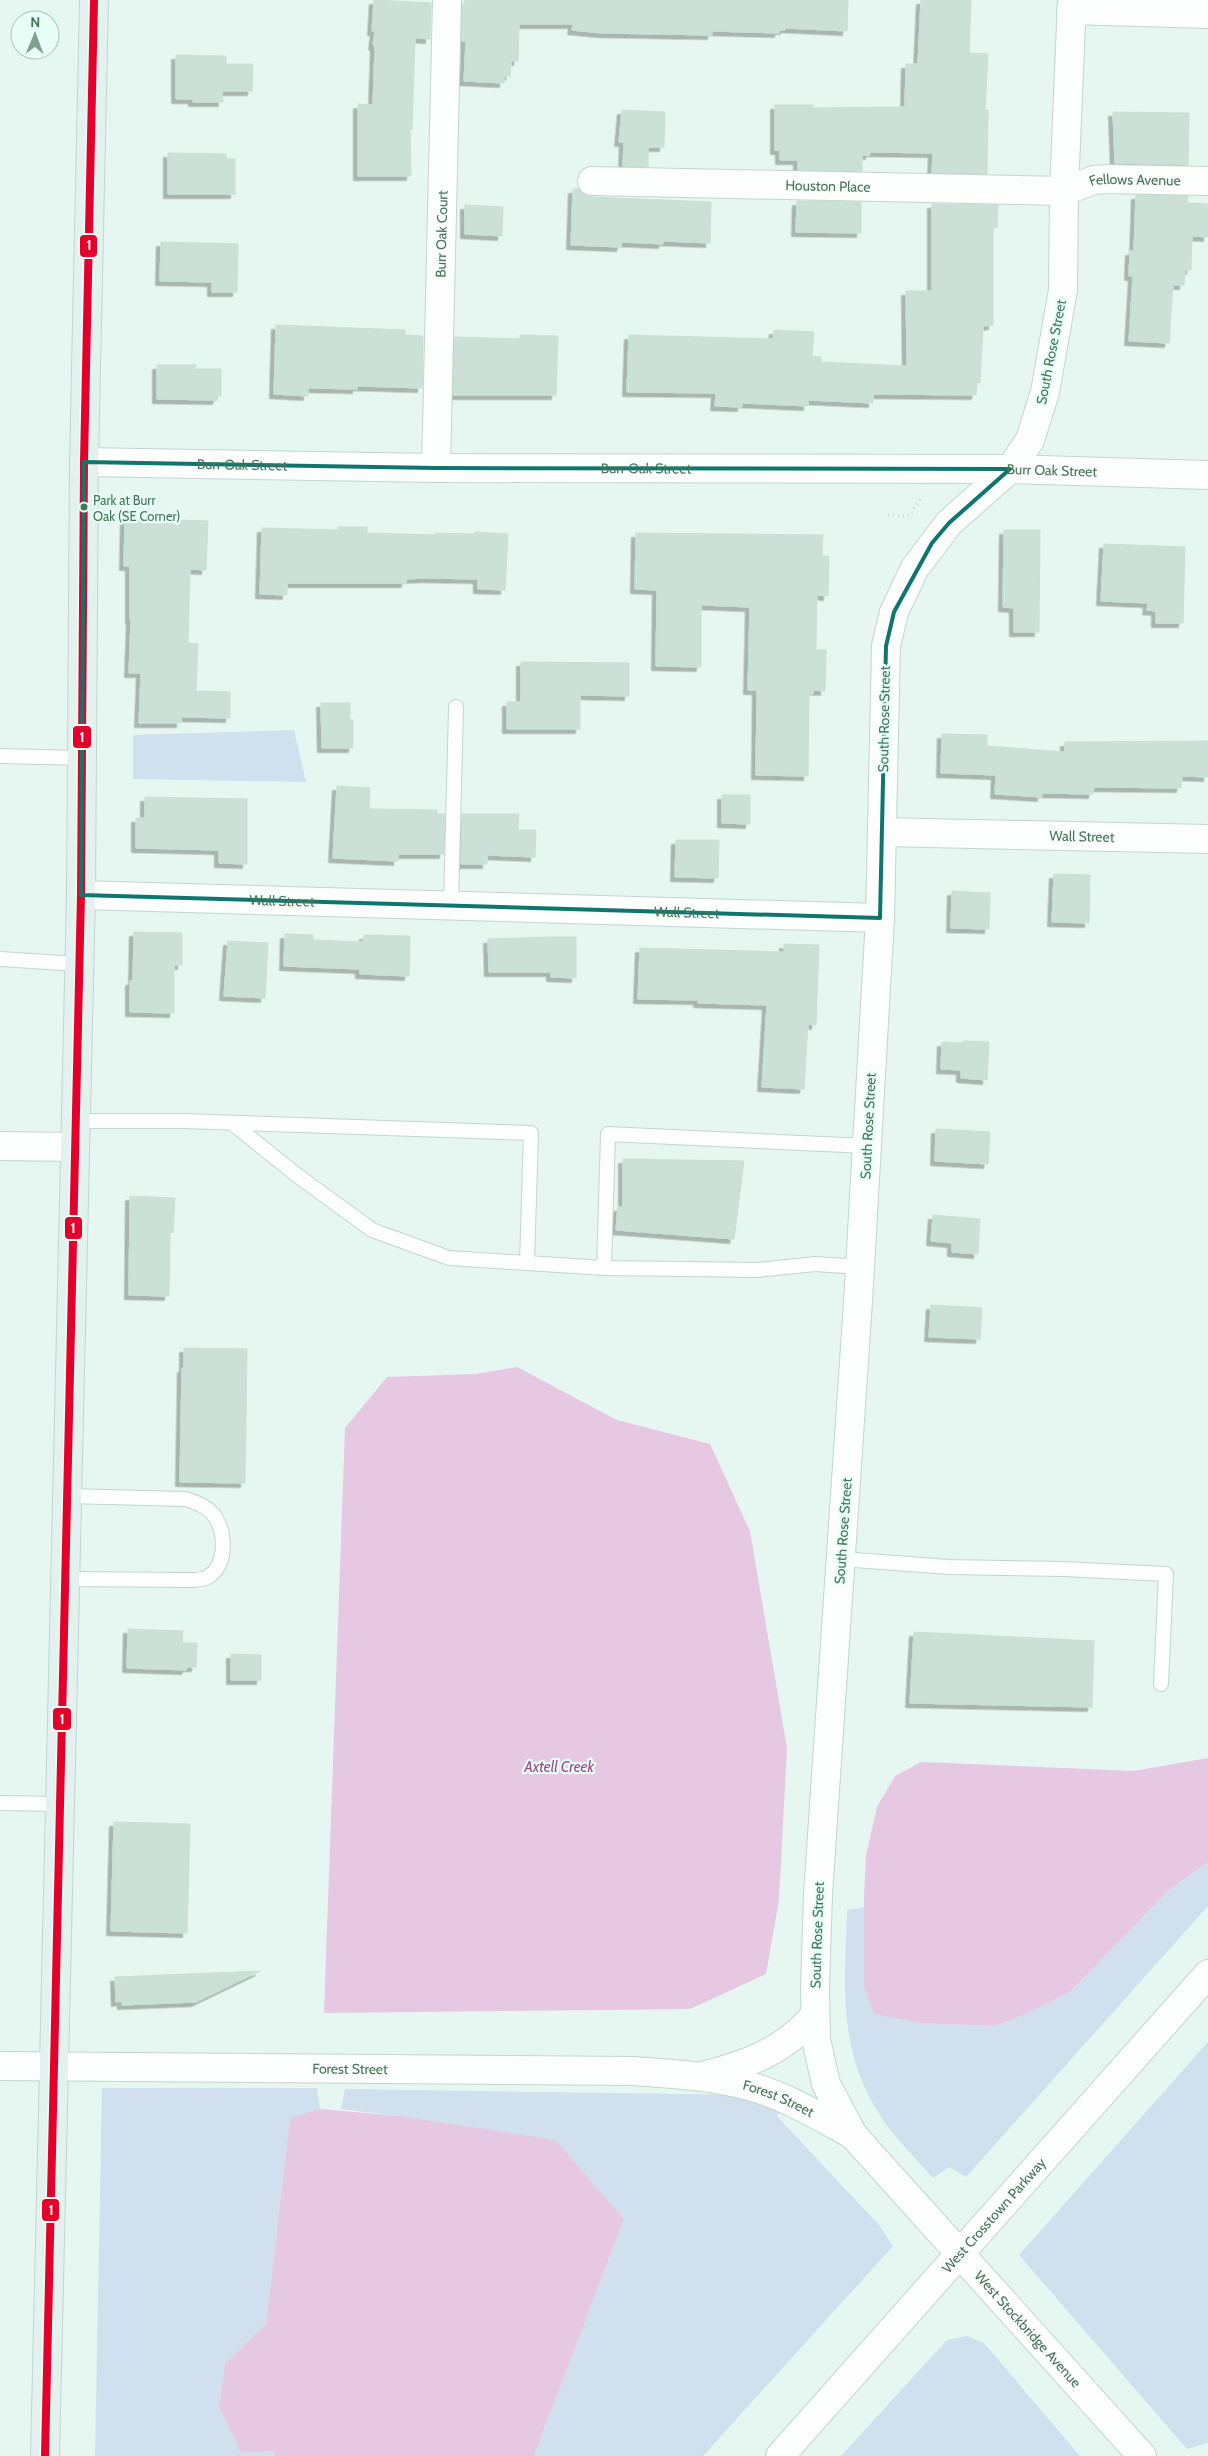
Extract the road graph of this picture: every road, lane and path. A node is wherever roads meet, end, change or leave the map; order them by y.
1 (94, 0) edge
2 (447, 0) edge
3 (1072, 5) edge
4 (1208, 14) edge
5 (1208, 180) edge
6 (592, 181) dead end
7 (1064, 191) junction
8 (84, 462) junction
9 (436, 468) junction
10 (1010, 469) junction
11 (1208, 475) edge
12 (924, 493) dead end
13 (888, 515) dead end
14 (456, 708) dead end
15 (0, 756) edge
16 (82, 758) junction
17 (882, 832) junction
18 (1208, 839) edge
19 (81, 895) junction
20 (451, 905) junction
21 (880, 918) junction
22 (0, 959) edge
23 (79, 964) junction
24 (232, 1124) junction
25 (75, 1134) junction
26 (0, 1146) edge
27 (867, 1146) junction
28 (527, 1263) junction
29 (860, 1267) junction
30 (604, 1268) junction
31 (66, 1496) junction
32 (841, 1559) junction
33 (64, 1579) junction
34 (1161, 1684) dead end
35 (0, 1803) edge
36 (59, 1804) junction
37 (1208, 1974) edge
38 (814, 2016) junction
39 (0, 2066) edge
40 (54, 2067) junction
41 (700, 2076) junction
42 (853, 2135) junction
43 (959, 2252) junction
44 (45, 2456) edge
45 (780, 2456) edge
46 (1142, 2456) edge

1 - 8 main road
2 - 9 street, Burr Oak Court
3 - 4 street
3 - 7 street, South Rose Street
5 - 7 street, Fellows Avenue
6 - 7 street, Houston Place
7 - 10 street, South Rose Street
8 - 9 street, Burr Oak Street
8 - 16 main road
9 - 10 street, Burr Oak Street
10 - 11 street, Burr Oak Street
10 - 17 street, South Rose Street
12 - 13 path
14 - 20 lane
15 - 16 lane
16 - 19 main road
17 - 18 street, Wall Street
17 - 21 street
19 - 20 street, Wall Street
19 - 23 main road
20 - 21 street, Wall Street
21 - 27 street, South Rose Street
22 - 23 lane
23 - 25 main road
24 - 25 lane
24 - 28 lane
24 - 28 lane
25 - 26 street
25 - 31 main road
27 - 29 street, South Rose Street
27 - 30 lane
28 - 30 lane
29 - 30 lane
29 - 32 street, South Rose Street
31 - 33 main road
31 - 33 lane
32 - 34 lane
32 - 38 street, South Rose Street
33 - 36 main road
35 - 36 lane
36 - 40 main road
37 - 43 street, West Crosstown Parkway
38 - 41 street, Forest Street
38 - 42 street, South Rose Street
39 - 40 street, Forest Street
40 - 41 street, Forest Street
40 - 44 main road
41 - 42 street, Forest Street
42 - 43 street, West Stockbridge Avenue
43 - 45 street, West Crosstown Parkway
43 - 46 street, West Stockbridge Avenue

